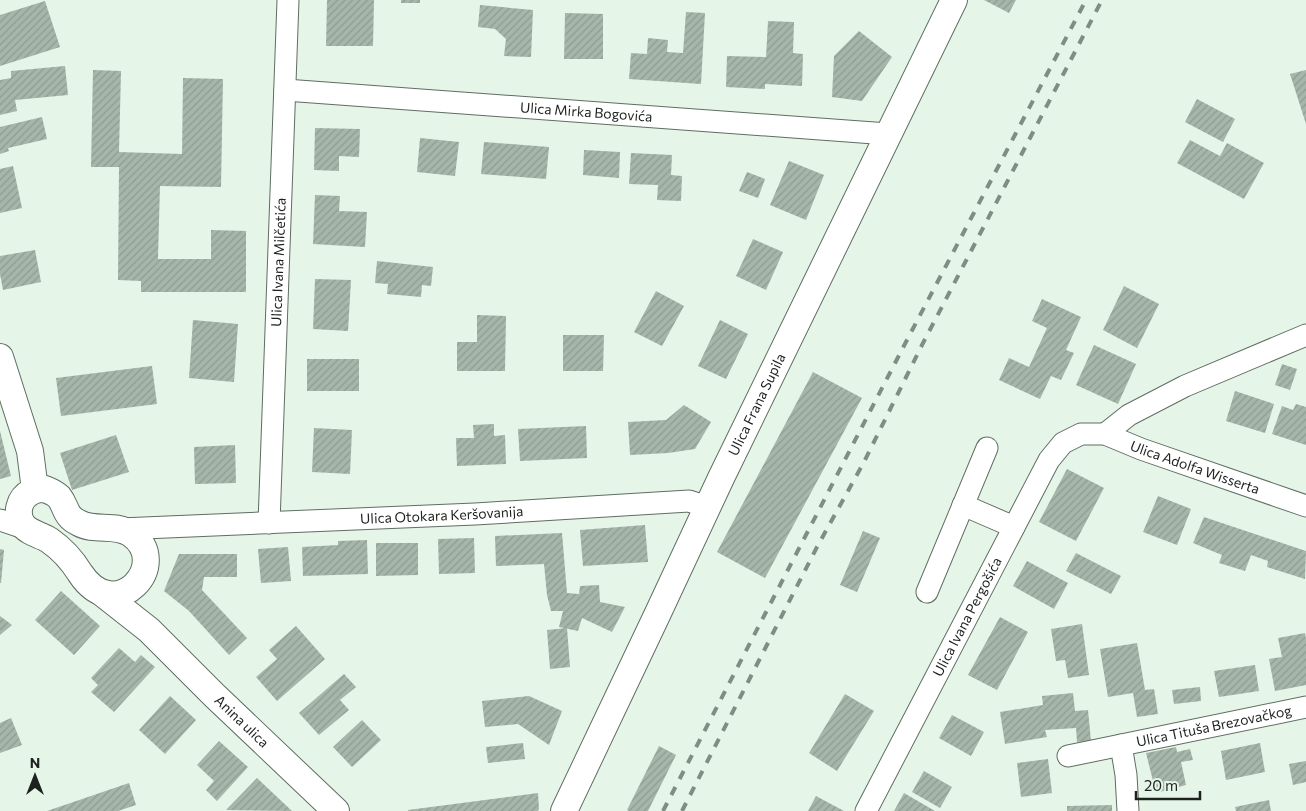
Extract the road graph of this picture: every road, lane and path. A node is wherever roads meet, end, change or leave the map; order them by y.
1 (288, 0) edge
2 (954, 0) edge
3 (286, 90) junction
4 (888, 134) junction
5 (1306, 335) edge
6 (0, 357) edge
7 (1081, 434) joint
8 (1105, 434) junction
9 (986, 448) dead end
10 (27, 499) edge
11 (963, 505) junction
12 (1306, 506) edge
13 (707, 507) junction
14 (0, 520) edge
15 (269, 524) junction
16 (176, 526) junction
17 (1014, 527) junction
18 (27, 529) junction
19 (120, 529) junction
20 (142, 570) junction
21 (927, 592) dead end
22 (102, 593) junction
23 (148, 630) junction
24 (1306, 707) edge
25 (1121, 744) junction
26 (1068, 756) dead end
27 (336, 811) edge
28 (564, 811) edge
29 (866, 811) edge
30 (1128, 811) edge

1 - 3 street, Ulica Ivana Milčetića
2 - 4 main road, Ulica Frana Supila
3 - 4 street, Ulica Mirka Bogovića
3 - 15 street, Ulica Ivana Milčetića
4 - 13 main road, Ulica Frana Supila
5 - 8 street
6 - 10 main road
7 - 8 street, Ulica Adolfa Wisserta
7 - 17 street, Ulica Ivana Pergošića
8 - 12 street, Ulica Adolfa Wisserta
9 - 11 street
10 - 18 main road
10 - 19 main road
11 - 17 street
11 - 21 street
13 - 15 street, Ulica Otokara Keršovanija
13 - 28 main road, Ulica Frana Supila
14 - 18 street
15 - 16 street, Ulica Otokara Keršovanija
16 - 19 street, Ulica Otokara Keršovanija
16 - 20 street
17 - 29 street, Ulica Ivana Pergošića
18 - 22 main road, Anina ulica
19 - 20 main road, Anina ulica
20 - 22 main road
20 - 23 main road, Anina ulica
22 - 23 main road, Anina ulica
23 - 27 main road, Anina ulica
24 - 25 street, Ulica Tituša Brezovačkog
25 - 26 street, Ulica Tituša Brezovačkog
25 - 30 street, Ulica Tituša Brezovačkog

